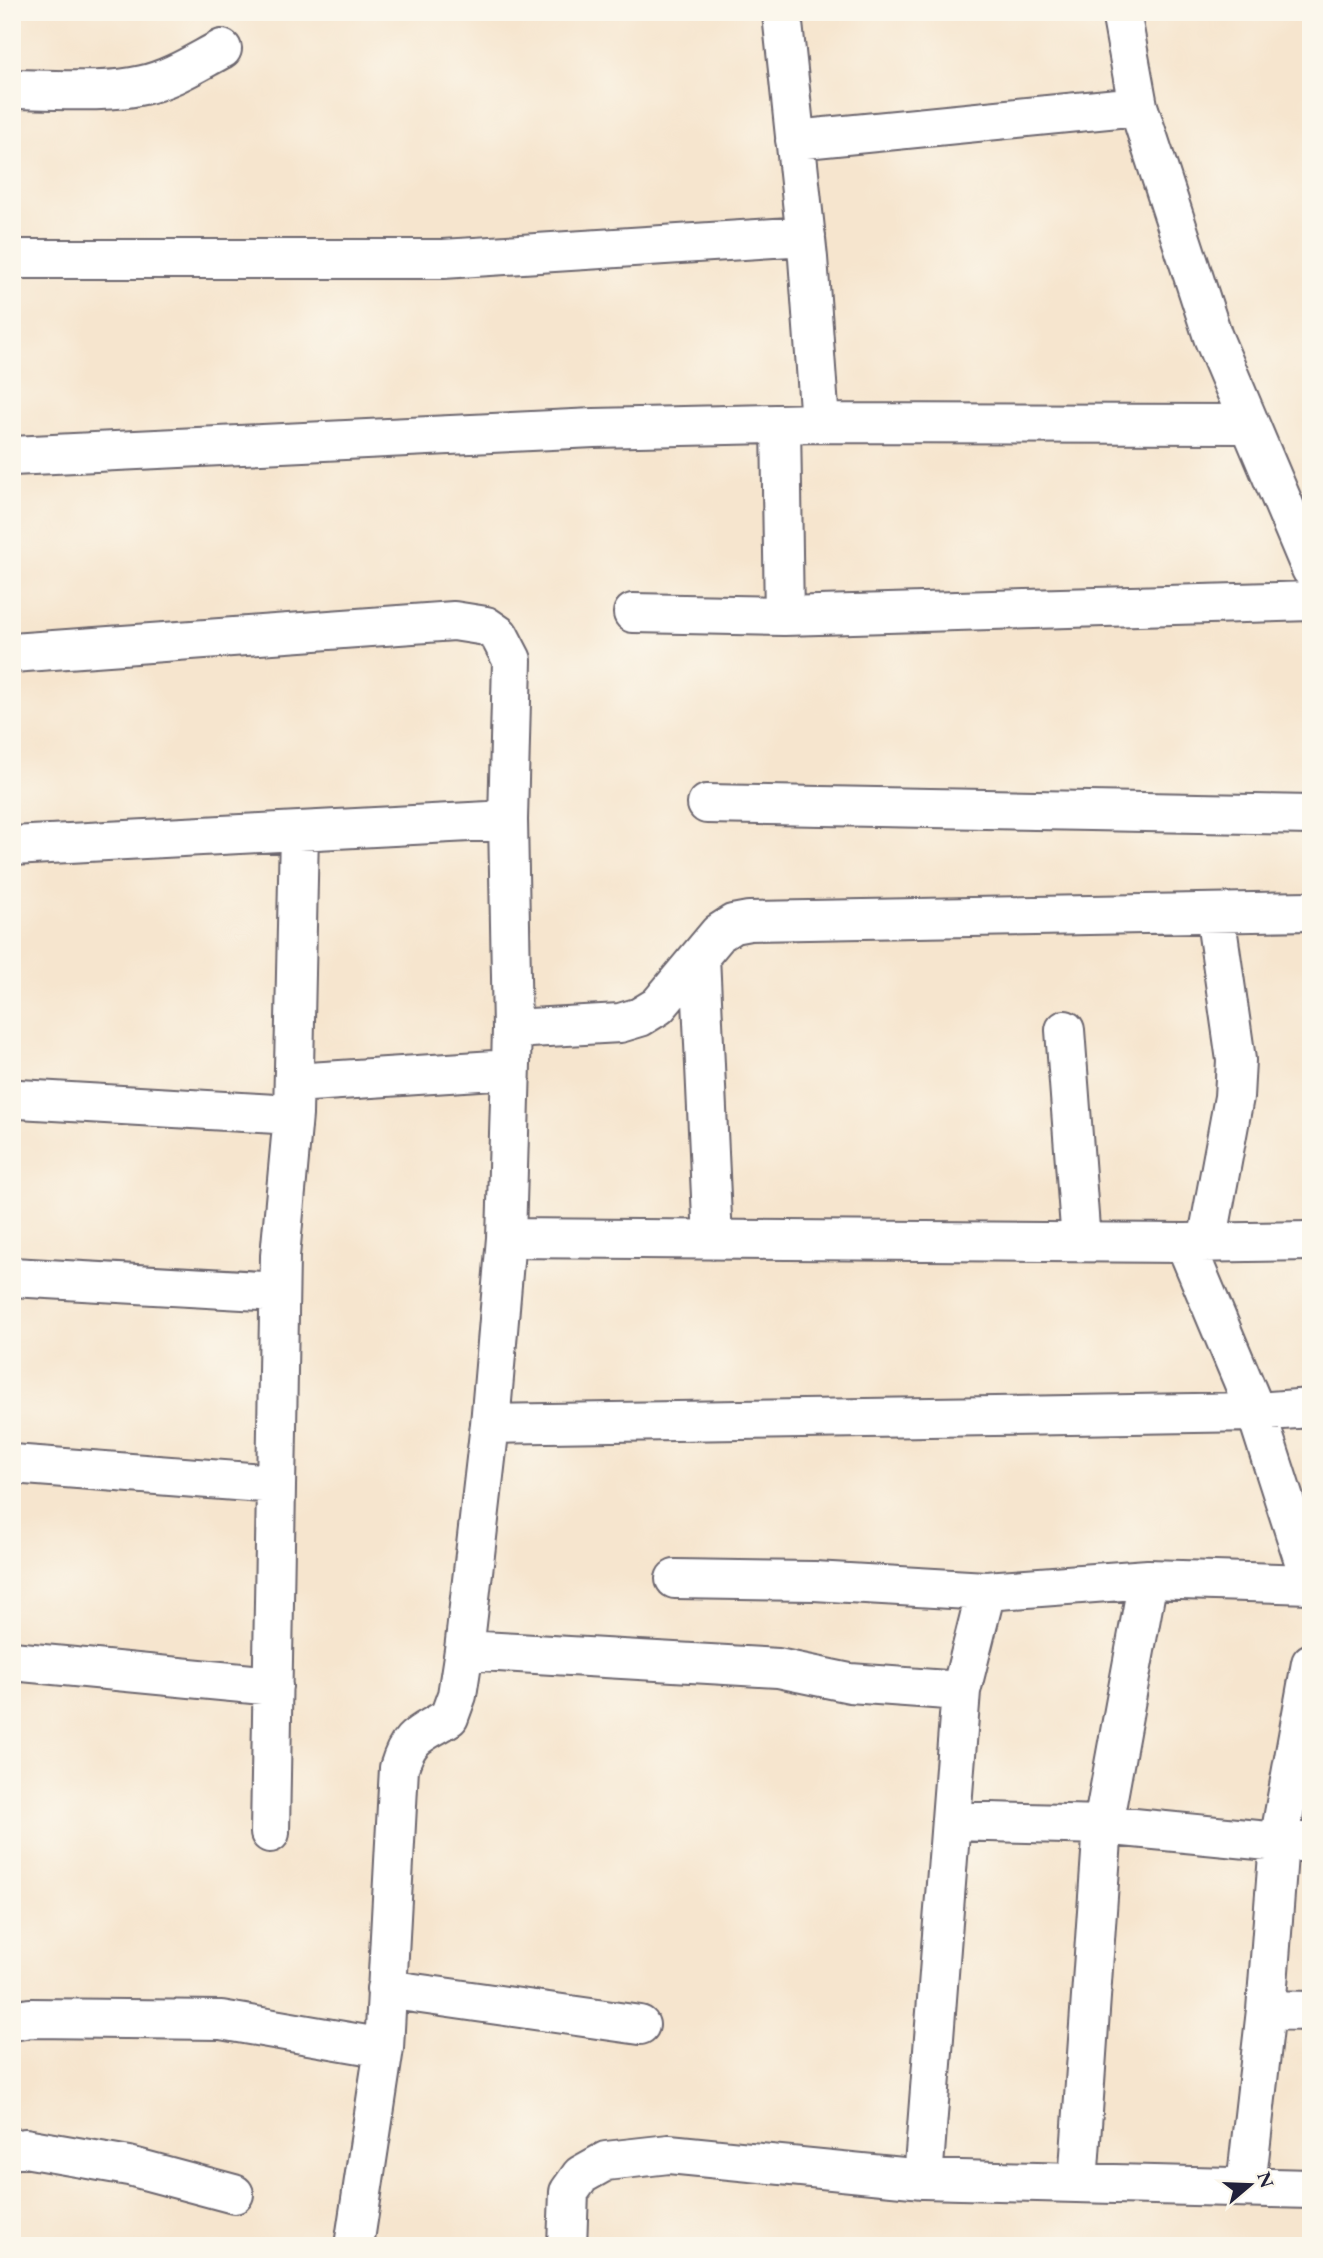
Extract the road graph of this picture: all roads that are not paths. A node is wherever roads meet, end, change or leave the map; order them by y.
1 (1121, 12) edge
2 (782, 14) edge
3 (222, 49) dead end
4 (12, 89) edge
5 (1138, 106) junction
6 (795, 140) junction
7 (806, 236) junction
8 (12, 259) edge
9 (820, 423) junction
10 (781, 424) junction
11 (1249, 424) junction
12 (12, 456) edge
13 (1311, 569) edge
14 (1311, 601) edge
15 (633, 613) dead end
16 (784, 616) junction
17 (12, 653) edge
18 (707, 804) dead end
19 (1311, 815) edge
20 (508, 820) junction
21 (299, 832) junction
22 (12, 846) edge
23 (1311, 911) edge
24 (1215, 913) junction
25 (700, 956) junction
26 (512, 1029) junction
27 (1065, 1030) dead end
28 (510, 1069) junction
29 (19, 1099) dead end
30 (293, 1099) junction
31 (506, 1238) junction
32 (713, 1240) junction
33 (1311, 1241) edge
34 (1081, 1242) junction
35 (1196, 1243) junction
36 (12, 1277) edge
37 (279, 1292) junction
38 (1311, 1408) edge
39 (1256, 1412) junction
40 (490, 1424) junction
41 (12, 1464) edge
42 (276, 1484) junction
43 (675, 1579) dead end
44 (1148, 1579) junction
45 (1311, 1583) edge
46 (986, 1591) junction
47 (464, 1650) junction
48 (12, 1661) edge
49 (1311, 1663) edge
50 (273, 1686) junction
51 (961, 1691) junction
52 (952, 1821) junction
53 (1103, 1825) junction
54 (271, 1833) dead end
55 (1295, 1842) edge
56 (386, 1989) junction
57 (1266, 2010) junction
58 (1311, 2011) edge
59 (12, 2021) edge
60 (640, 2025) dead end
61 (384, 2048) junction
62 (12, 2150) edge
63 (923, 2179) junction
64 (1078, 2183) junction
65 (1245, 2186) junction
66 (1311, 2189) edge
67 (234, 2194) dead end
68 (354, 2246) edge
69 (568, 2246) edge

1 - 5 street
2 - 6 street
3 - 4 street
5 - 6 street
5 - 11 street
6 - 7 street
7 - 8 street
7 - 9 street
9 - 10 street
9 - 11 street
10 - 12 street
10 - 16 street
11 - 13 street
14 - 16 street
15 - 16 street
17 - 20 street
18 - 19 street
20 - 21 street
20 - 26 street
21 - 22 street
21 - 30 street
23 - 24 street
24 - 25 street
24 - 35 street
25 - 26 street
25 - 32 street
26 - 28 street
27 - 34 street
28 - 30 street
28 - 31 street
29 - 30 street
30 - 37 street
31 - 32 street
31 - 40 street
32 - 34 street
33 - 35 street
34 - 35 street
35 - 39 street
36 - 37 street
37 - 42 street
38 - 39 street
39 - 40 street
39 - 45 street
40 - 47 street
41 - 42 street
42 - 50 street
43 - 46 street
44 - 45 street
44 - 46 street
44 - 53 street
46 - 51 street
47 - 51 street
47 - 56 street
48 - 50 street
49 - 55 street
50 - 54 street
51 - 52 street
52 - 53 street
52 - 63 street
53 - 55 street
53 - 64 street
55 - 57 street
56 - 60 street
56 - 61 street
57 - 58 street
57 - 65 street
59 - 61 street
61 - 68 street
62 - 67 street
63 - 64 street
63 - 69 street
64 - 65 street
65 - 66 street

